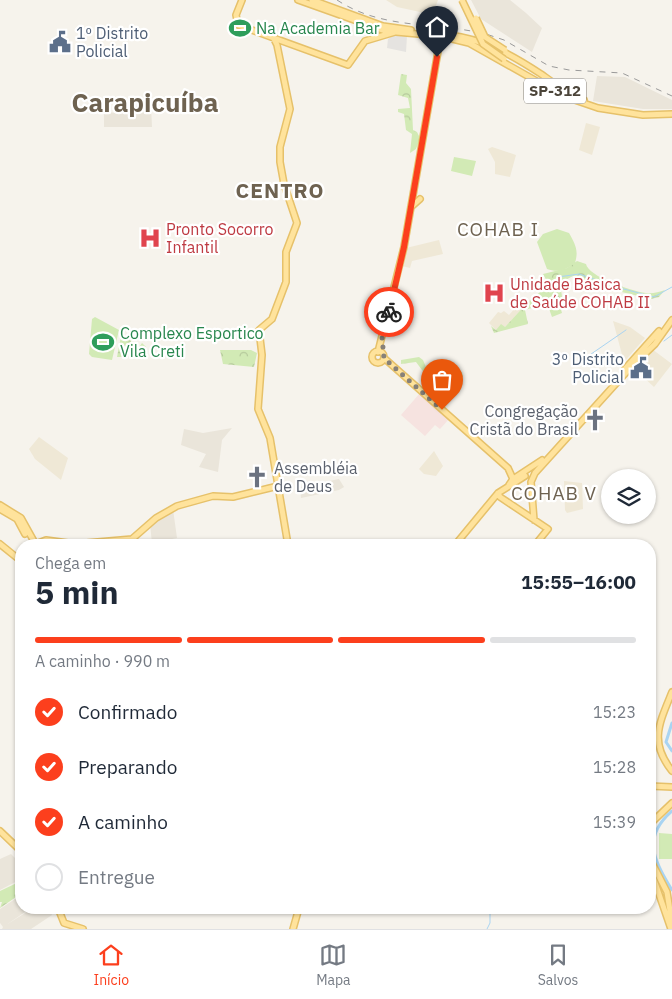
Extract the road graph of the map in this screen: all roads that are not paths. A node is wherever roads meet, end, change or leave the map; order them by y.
1 (242, 0) edge
2 (298, 0) edge
3 (462, 0) edge
4 (466, 0) edge
5 (309, 1) edge
6 (386, 29) junction
7 (395, 32) junction
8 (441, 35) junction
9 (380, 36) junction
10 (273, 37) junction
11 (447, 38) junction
12 (282, 40) junction
13 (277, 45) junction
14 (439, 46) junction
15 (532, 68) junction
16 (546, 86) junction
17 (672, 112) edge
18 (416, 180) junction
19 (420, 188) dead end
20 (420, 199) dead end
21 (410, 208) junction
22 (672, 315) edge
23 (672, 320) edge
24 (652, 337) junction
25 (657, 341) junction
26 (647, 347) junction
27 (380, 352) junction
28 (384, 358) junction
29 (508, 468) junction
30 (524, 474) junction
31 (513, 479) junction
32 (531, 482) junction
33 (278, 486) junction
34 (509, 486) junction
35 (498, 493) junction
36 (0, 505) edge
37 (0, 509) edge
38 (532, 509) junction
39 (524, 513) junction
40 (534, 520) junction
41 (26, 533) junction
42 (30, 539) edge
43 (132, 539) edge
44 (287, 539) edge
45 (460, 539) edge
46 (540, 539) edge
47 (0, 544) edge
48 (15, 555) edge
49 (672, 692) edge
50 (672, 771) edge
51 (656, 786) edge
52 (672, 787) edge
53 (672, 803) edge
54 (656, 818) edge
55 (0, 831) edge
56 (15, 845) edge
57 (656, 875) edge
58 (656, 878) edge
59 (660, 885) junction
60 (669, 898) junction
61 (662, 902) junction
62 (60, 914) edge
63 (297, 914) edge
64 (672, 923) edge
65 (83, 929) edge
66 (293, 929) edge
67 (671, 929) edge

1 - 10 main road
2 - 5 main road, SP-312
3 - 16 main road, bridge
4 - 15 main road, bridge
5 - 6 main road, SP-312
6 - 7 main road, SP-312
6 - 8 main road, SP-312
6 - 9 main road
7 - 8 main road, SP-312
7 - 9 main road
8 - 11 main road, SP-312
8 - 14 main road
8 - 15 main road, SP-312
9 - 12 main road
10 - 12 main road
10 - 13 main road
11 - 14 main road
11 - 16 main road, SP-312
12 - 13 main road
13 - 33 main road
14 - 18 main road
15 - 17 main road, SP-312
16 - 17 main road, SP-312
18 - 19 main road
18 - 21 main road
20 - 21 main road
21 - 27 main road
22 - 24 main road
23 - 25 main road
24 - 25 main road
24 - 26 main road
25 - 26 main road
26 - 30 main road
26 - 32 main road
27 - 28 main road
27 - 28 main road
28 - 29 main road
29 - 30 main road
29 - 31 main road
30 - 31 main road
30 - 32 main road
30 - 34 main road
31 - 34 main road
32 - 38 main road
33 - 43 main road
33 - 44 main road
34 - 35 main road
35 - 39 main road
35 - 45 main road
36 - 41 main road
37 - 41 main road
38 - 39 main road
38 - 40 main road
39 - 40 main road
40 - 46 main road
41 - 42 main road
47 - 48 main road
49 - 50 main road
51 - 52 main road
53 - 54 main road
55 - 56 main road
57 - 59 main road
58 - 59 main road
59 - 60 main road
59 - 61 main road
60 - 61 main road
60 - 64 main road
61 - 67 main road
62 - 65 main road
63 - 66 main road

